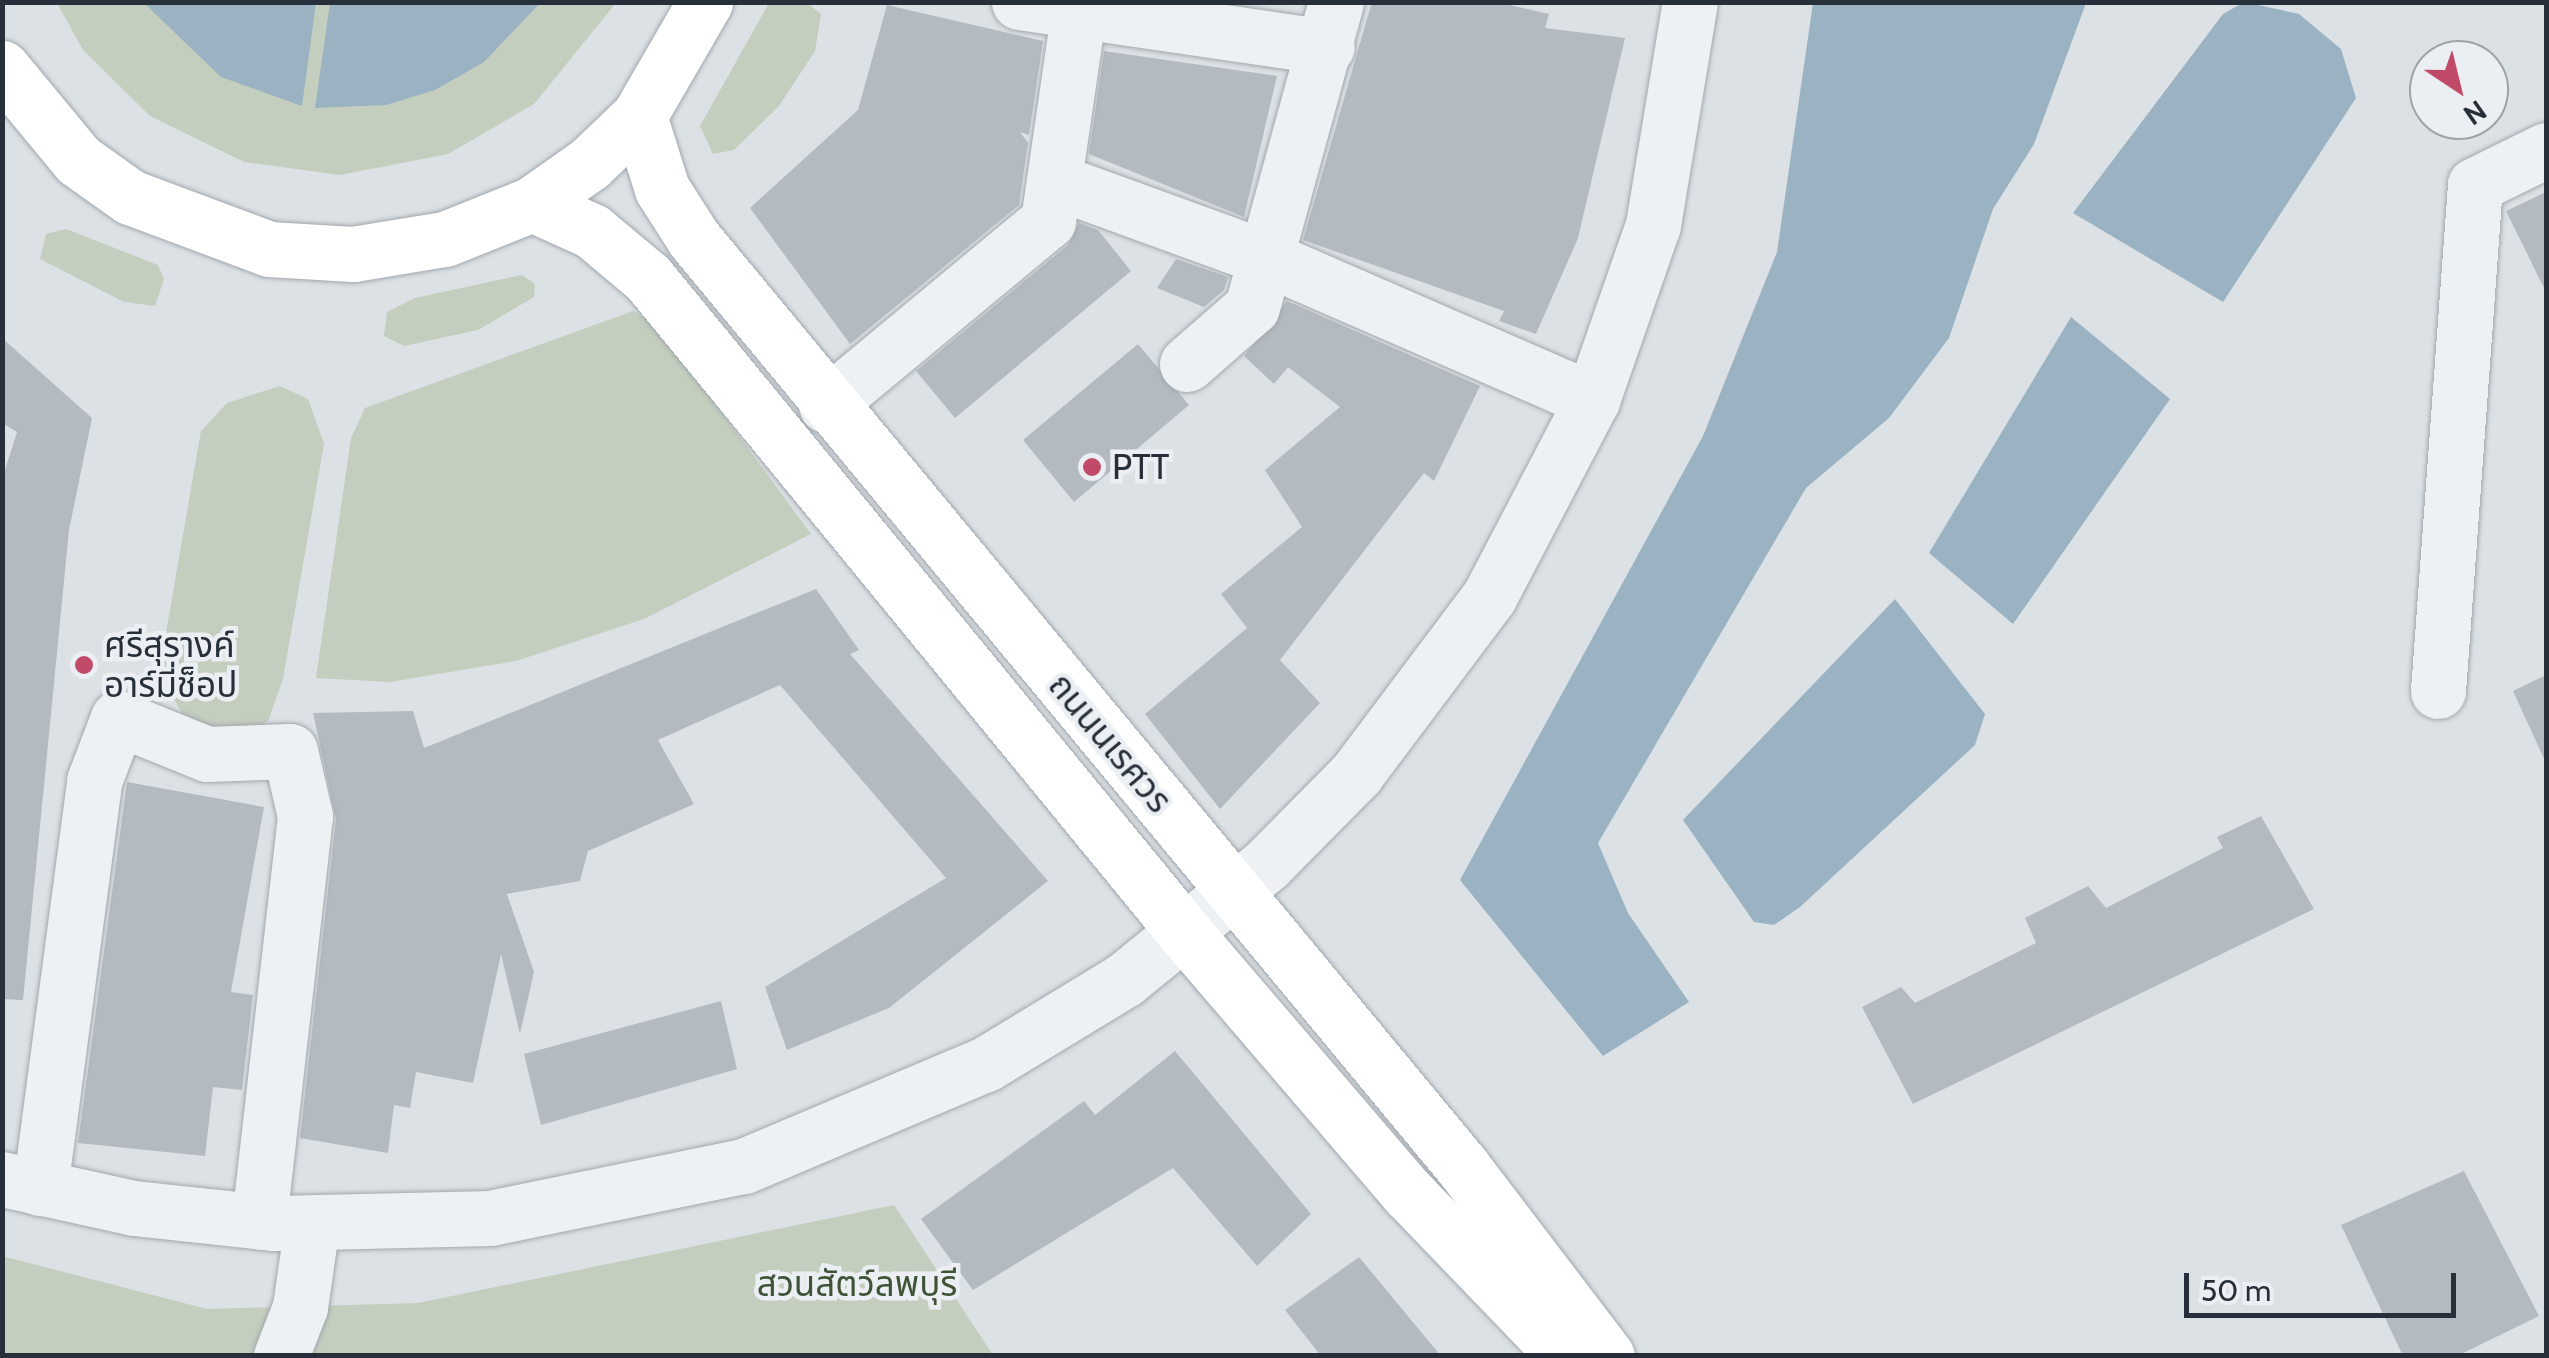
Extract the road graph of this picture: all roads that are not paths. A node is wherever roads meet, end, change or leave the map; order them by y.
1 (704, 2) edge
2 (1019, 2) edge
3 (1690, 2) edge
4 (1079, 9) edge
5 (1332, 25) edge
6 (2, 68) edge
7 (639, 116) junction
8 (18, 122) edge
9 (2546, 150) edge
10 (1055, 181) junction
11 (532, 204) junction
12 (1266, 258) junction
13 (1187, 364) dead end
14 (1592, 400) junction
15 (826, 405) junction
16 (2438, 691) dead end
17 (1235, 892) junction
18 (1186, 933) junction
19 (21, 1184) edge
20 (258, 1222) junction
21 (312, 1224) junction
22 (281, 1356) edge
23 (1565, 1356) edge
24 (1608, 1356) edge

1 - 7 main road
2 - 4 street
3 - 14 street
4 - 5 street
4 - 10 street
5 - 12 street
6 - 8 main road
7 - 11 main road
7 - 15 main road, ถนนนเรศวร
8 - 11 main road
9 - 16 street
10 - 12 street
10 - 15 street
11 - 18 main road, ถนนนเรศวร
12 - 13 street
12 - 14 street
14 - 17 street
15 - 17 main road, ถนนนเรศวร
17 - 18 street
17 - 24 main road, ถนนนเรศวร
18 - 21 street
18 - 23 main road, ถนนนเรศวร
19 - 20 street
19 - 20 street
20 - 21 street
21 - 22 street

